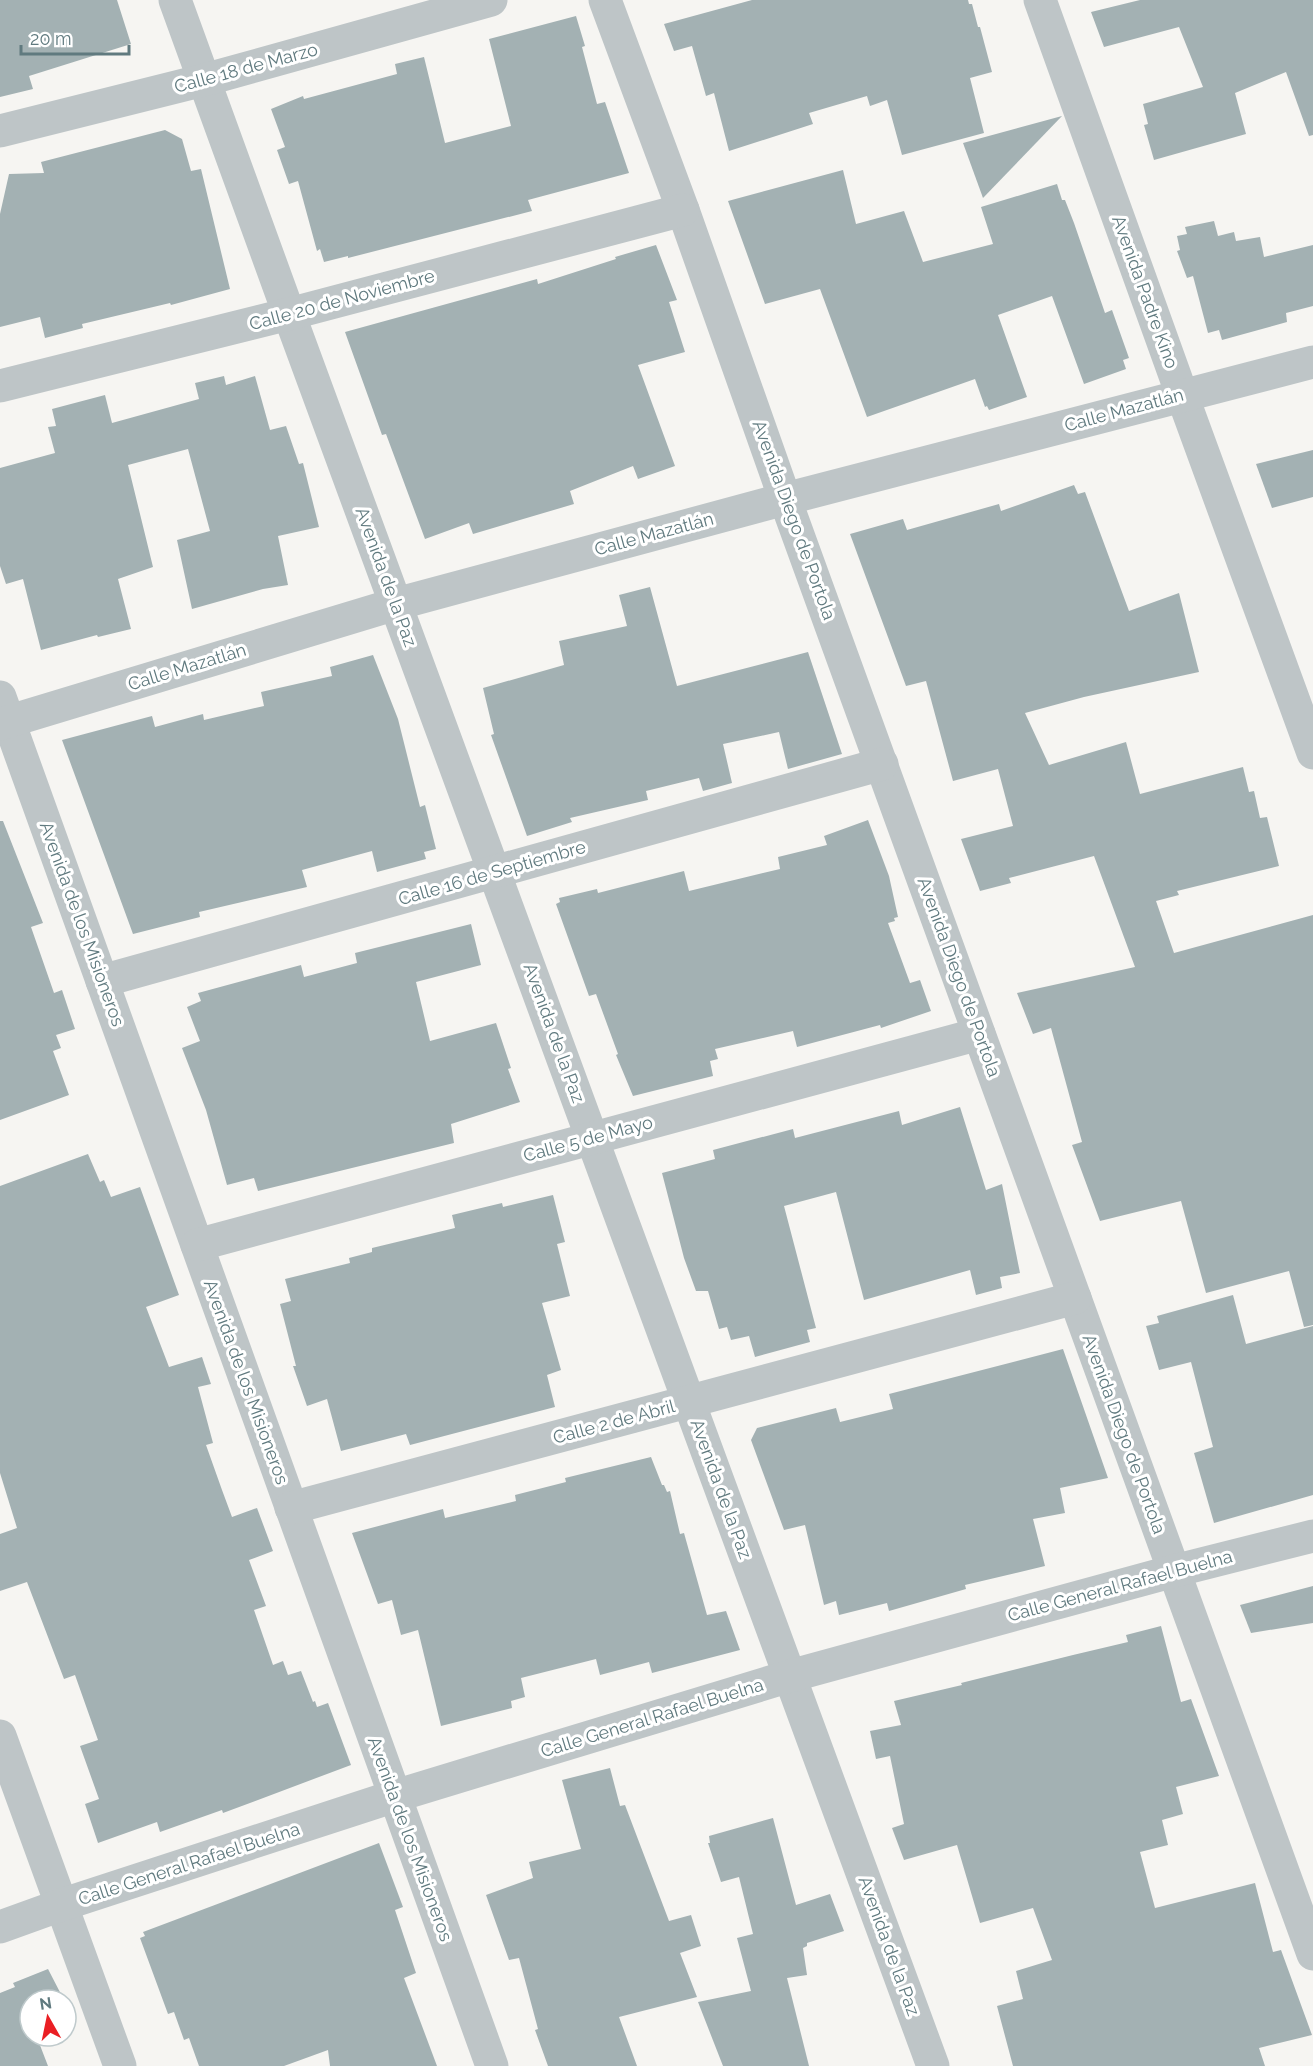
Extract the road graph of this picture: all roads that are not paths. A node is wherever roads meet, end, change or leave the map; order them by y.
1 (176, 0) edge
2 (491, 0) edge
3 (605, 0) edge
4 (1040, 0) edge
5 (204, 80) junction
6 (0, 131) edge
7 (683, 210) junction
8 (289, 314) junction
9 (1313, 362) edge
10 (0, 386) edge
11 (1182, 395) junction
12 (785, 499) junction
13 (396, 604) junction
14 (3, 714) edge
15 (1313, 753) edge
16 (882, 764) junction
17 (495, 872) junction
18 (102, 981) junction
19 (979, 1034) junction
20 (592, 1137) junction
21 (197, 1245) junction
22 (1075, 1298) junction
23 (689, 1401) junction
24 (291, 1508) junction
25 (1313, 1536) edge
26 (1174, 1571) junction
27 (790, 1676) junction
28 (0, 1736) edge
29 (395, 1796) junction
30 (61, 1905) junction
31 (0, 1927) edge
32 (1313, 1954) edge
33 (120, 2066) edge
34 (492, 2066) edge
35 (933, 2066) edge

1 - 5 street, Avenida de la Paz
2 - 5 street, Calle 18 de Marzo
3 - 7 street, Avenida Diego de Portola
4 - 11 street, Avenida Padre Kino
5 - 6 street, Calle 18 de Marzo
5 - 8 street, Avenida de la Paz
7 - 8 street, Calle 20 de Noviembre
7 - 12 street, Avenida Diego de Portola
8 - 10 street, Calle 20 de Noviembre
8 - 13 street, Avenida de la Paz
9 - 11 street, Calle Mazatlán
11 - 12 street, Calle Mazatlán
11 - 15 street, Avenida Padre Kino
12 - 13 street, Calle Mazatlán
12 - 16 street, Avenida Diego de Portola
13 - 14 street, Calle Mazatlán
13 - 17 street, Avenida de la Paz
14 - 18 street, Avenida de los Misioneros
16 - 17 street, Calle 16 de Septiembre
16 - 19 street, Avenida Diego de Portola
17 - 18 street, Calle 16 de Septiembre
17 - 20 street, Avenida de la Paz
18 - 21 street, Avenida de los Misioneros
19 - 20 street, Calle 5 de Mayo
19 - 22 street, Avenida Diego de Portola
20 - 21 street, Calle 5 de Mayo
20 - 23 street, Avenida de la Paz
21 - 24 street, Avenida de los Misioneros
22 - 23 street, Calle 2 de Abril
22 - 26 street, Avenida Diego de Portola
23 - 24 street, Calle 2 de Abril
23 - 27 street, Avenida de la Paz
24 - 29 street, Avenida de los Misioneros
25 - 26 street, Calle General Rafael Buelna
26 - 27 street, Calle General Rafael Buelna
26 - 32 street, Avenida Diego de Portola
27 - 29 street, Calle General Rafael Buelna
27 - 35 street, Avenida de la Paz
28 - 30 street
29 - 30 street, Calle General Rafael Buelna
29 - 34 street, Avenida de los Misioneros
30 - 31 street, Calle General Rafael Buelna
30 - 33 street

